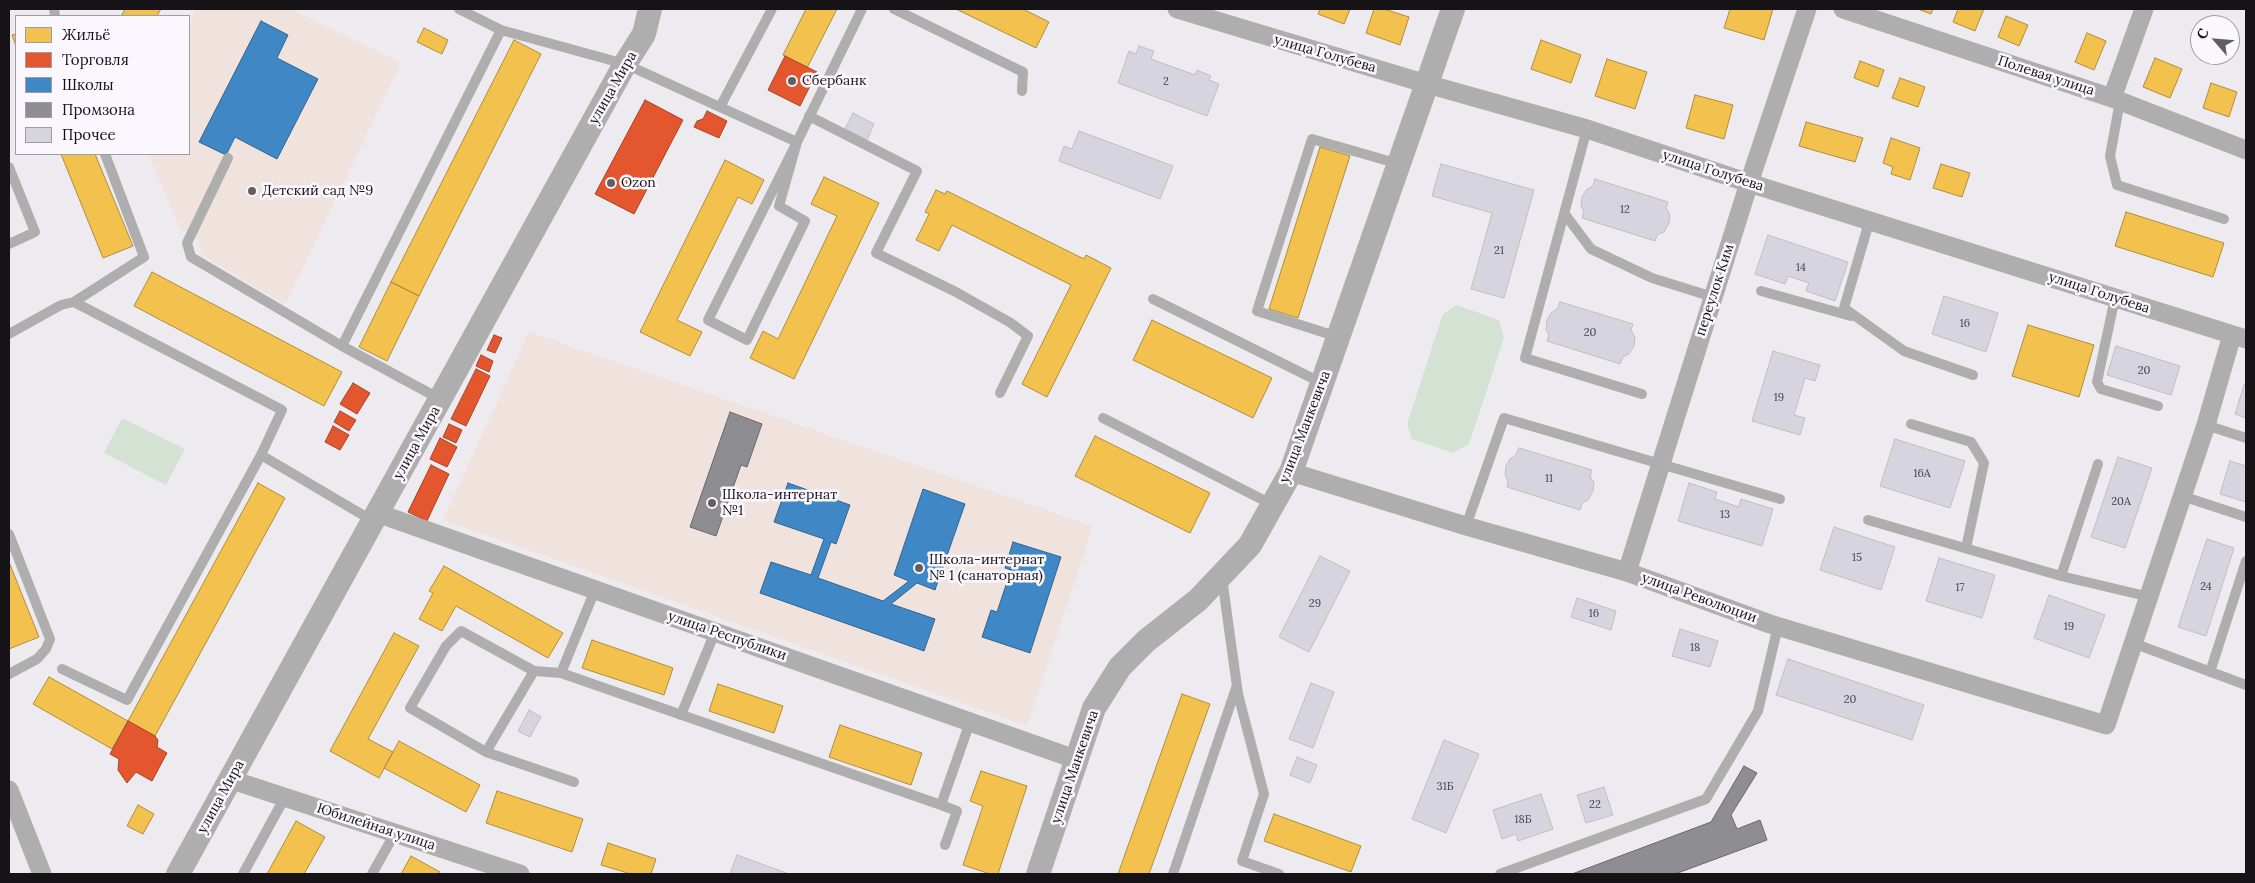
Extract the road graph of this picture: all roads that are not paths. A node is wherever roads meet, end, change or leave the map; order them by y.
1 (459, 9) edge
2 (650, 9) edge
3 (772, 9) edge
4 (862, 9) edge
5 (894, 9) edge
6 (1177, 9) edge
7 (1453, 9) edge
8 (1807, 9) edge
9 (1843, 9) edge
10 (2144, 9) edge
11 (501, 30) junction
12 (625, 64) junction
13 (1427, 84) junction
14 (1022, 91) dead end
15 (2116, 100) junction
16 (720, 107) junction
17 (808, 116) junction
18 (1587, 129) junction
19 (797, 142) junction
20 (2246, 150) edge
21 (105, 155) edge
22 (228, 158) dead end
23 (1399, 164) junction
24 (9, 167) edge
25 (1749, 183) junction
26 (1564, 213) junction
27 (1870, 219) junction
28 (2224, 219) dead end
29 (9, 244) edge
30 (1761, 290) dead end
31 (1713, 297) junction
32 (2115, 298) junction
33 (1153, 299) dead end
34 (74, 302) junction
35 (1856, 318) junction
36 (9, 334) edge
37 (1338, 337) junction
38 (2239, 337) edge
39 (342, 346) junction
40 (1972, 375) dead end
41 (1322, 383) junction
42 (1000, 393) dead end
43 (1642, 394) dead end
44 (441, 399) junction
45 (2158, 406) dead end
46 (1103, 418) dead end
47 (1911, 424) dead end
48 (2206, 425) junction
49 (2246, 438) edge
50 (261, 456) junction
51 (2098, 464) dead end
52 (1660, 466) junction
53 (1291, 472) junction
54 (2182, 496) junction
55 (1780, 499) dead end
56 (1273, 505) junction
57 (375, 517) junction
58 (2246, 517) edge
59 (1868, 520) dead end
60 (1466, 526) junction
61 (9, 534) edge
62 (1966, 548) junction
63 (2246, 561) edge
64 (1627, 572) junction
65 (1222, 576) junction
66 (2061, 576) junction
67 (595, 590) junction
68 (2150, 597) junction
69 (1778, 626) junction
70 (715, 632) junction
71 (2133, 643) junction
72 (62, 669) dead end
73 (534, 671) junction
74 (2210, 672) junction
75 (561, 673) junction
76 (9, 674) edge
77 (2246, 685) edge
78 (1237, 686) junction
79 (681, 715) junction
80 (970, 722) junction
81 (486, 752) junction
82 (1076, 759) junction
83 (232, 780) junction
84 (574, 782) dead end
85 (9, 790) edge
86 (285, 797) junction
87 (941, 805) junction
88 (395, 833) junction
89 (945, 844) dead end
90 (514, 873) edge
91 (42, 874) edge
92 (178, 874) edge
93 (243, 874) edge
94 (372, 874) edge
95 (1038, 874) edge
96 (1173, 874) edge
97 (1279, 874) edge
98 (1500, 874) edge

1 - 11 lane
2 - 12 street, улица Мира
3 - 16 lane
4 - 17 lane
5 - 14 lane
6 - 13 street, улица Голубева
7 - 13 street, улица Манкевича
8 - 25 street, переулок Ким
9 - 15 street, Полевая улица
10 - 15 street
11 - 12 lane
11 - 39 lane
12 - 16 lane
12 - 44 street, улица Мира
13 - 18 street, улица Голубева
13 - 23 street, улица Манкевича
15 - 20 street, Полевая улица
15 - 28 lane
16 - 19 lane
17 - 19 lane
17 - 42 lane
18 - 25 street, улица Голубева
18 - 26 lane
19 - 19 lane
21 - 34 lane
22 - 39 lane
23 - 37 street, улица Манкевича
23 - 37 lane
24 - 29 lane
25 - 27 street, улица Голубева
25 - 31 street, переулок Ким
26 - 31 lane
26 - 43 lane
27 - 32 street, улица Голубева
27 - 35 lane
30 - 35 lane
31 - 52 street, переулок Ким
32 - 38 street, улица Голубева
32 - 45 lane
33 - 41 lane
34 - 36 lane
34 - 50 lane
35 - 40 lane
37 - 41 street, улица Манкевича
38 - 48 street
39 - 44 lane
41 - 53 street, улица Манкевича
44 - 57 street, улица Мира
46 - 56 lane
47 - 62 lane
48 - 49 lane
48 - 54 street
50 - 57 lane
50 - 72 lane
51 - 66 lane
52 - 55 lane
52 - 60 lane
52 - 64 street, переулок Ким
53 - 56 street, улица Манкевича
53 - 60 street, улица Революции
54 - 58 lane
54 - 68 street
56 - 65 street, улица Манкевича
57 - 67 street, улица Республики
57 - 83 street, улица Мира
59 - 62 lane
60 - 64 street, улица Революции
61 - 76 lane
62 - 66 lane
63 - 74 lane
64 - 69 street, улица Революции
65 - 78 lane
65 - 82 street, улица Манкевича
66 - 68 lane
67 - 70 street, улица Республики
67 - 75 lane
68 - 71 street
69 - 71 street, улица Революции
69 - 98 lane
70 - 79 lane
70 - 80 street, улица Республики
71 - 74 lane
73 - 75 lane
73 - 81 lane
73 - 81 lane
74 - 77 lane
75 - 79 lane
78 - 96 lane
78 - 97 lane
79 - 87 lane
80 - 82 street, улица Республики
80 - 87 lane
81 - 84 lane
82 - 95 street, улица Манкевича
83 - 86 street, Юбилейная улица
83 - 92 street, улица Мира
85 - 91 street
86 - 88 street, Юбилейная улица
86 - 93 lane
87 - 89 lane
88 - 90 street, Юбилейная улица
88 - 94 lane

